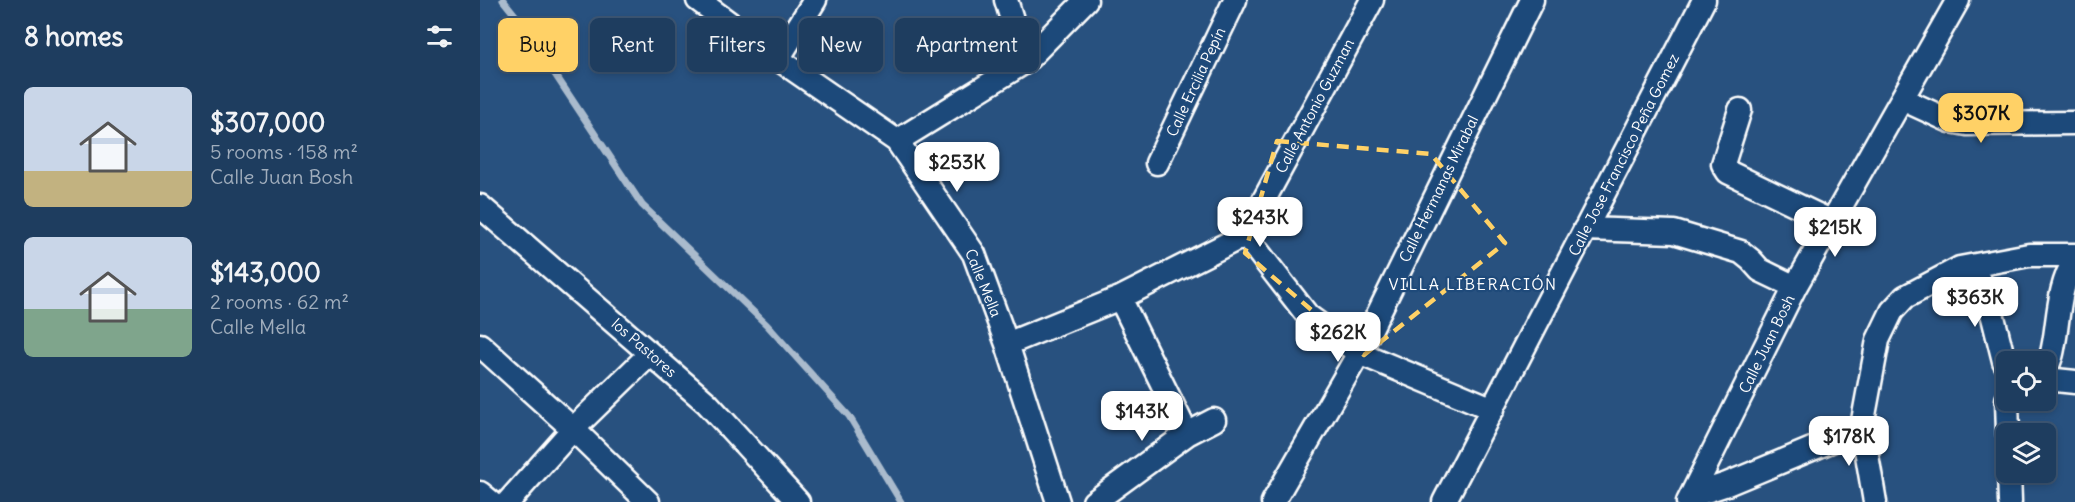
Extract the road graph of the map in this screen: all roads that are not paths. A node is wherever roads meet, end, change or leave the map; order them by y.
1 (698, 0) edge
2 (815, 0) edge
3 (1006, 0) edge
4 (1086, 0) edge
5 (1235, 0) edge
6 (1372, 0) edge
7 (1532, 0) edge
8 (1704, 0) edge
9 (1958, 0) edge
10 (722, 18) edge
11 (1012, 18) edge
12 (787, 45) edge
13 (1039, 48) edge
14 (787, 65) edge
15 (1009, 72) edge
16 (1902, 99) junction
17 (1740, 110) dead end
18 (2075, 123) edge
19 (897, 141) junction
20 (1157, 163) dead end
21 (480, 206) edge
22 (1832, 222) junction
23 (1586, 229) junction
24 (1245, 235) junction
25 (2075, 255) edge
26 (2075, 260) edge
27 (1960, 268) junction
28 (1796, 287) junction
29 (1120, 298) junction
30 (1007, 344) junction
31 (480, 345) edge
32 (2002, 351) edge
33 (2053, 351) edge
34 (1359, 353) junction
35 (651, 354) junction
36 (2056, 380) edge
37 (2075, 382) edge
38 (1493, 409) junction
39 (1214, 420) dead end
40 (1862, 426) junction
41 (573, 429) junction
42 (1187, 434) junction
43 (2009, 483) edge
44 (480, 493) edge
45 (1690, 499) edge
46 (491, 502) edge
47 (508, 502) edge
48 (648, 502) edge
49 (798, 502) edge
50 (1058, 502) edge
51 (1094, 502) edge
52 (1273, 502) edge
53 (1444, 502) edge
54 (1875, 502) edge
55 (2010, 502) edge

1 - 10 street, Calle Mella
2 - 12 street
3 - 11 street
4 - 13 street
5 - 20 street, Calle Ercilia Pepín
6 - 24 street, Calle Antonio Guzman
7 - 34 street, Calle Hermanas Mirabal
8 - 23 street, Calle Jose Francisco Peña Gomez
9 - 16 street, Calle Juan Bosh
14 - 19 street, Calle Mella
15 - 19 street
16 - 18 street
16 - 22 street, Calle Juan Bosh
17 - 22 street
19 - 30 street, Calle Mella
21 - 35 street, los Pastores
22 - 28 street, Calle Juan Bosh
23 - 28 street
23 - 38 street, Calle Jose Francisco Peña Gomez
24 - 29 street
24 - 34 street
25 - 27 street
26 - 33 street
27 - 32 street
27 - 40 street
28 - 45 street, Calle Juan Bosh
29 - 30 street
29 - 42 street
30 - 50 street, Calle Mella
31 - 41 street
34 - 38 street
34 - 52 street, Calle Hermanas Mirabal
35 - 41 street
35 - 49 street, los Pastores
36 - 37 street
38 - 53 street, Calle Jose Francisco Peña Gomez
39 - 42 street
40 - 45 street
40 - 54 street
41 - 47 street
41 - 48 street
42 - 51 street
43 - 55 street
44 - 46 street

